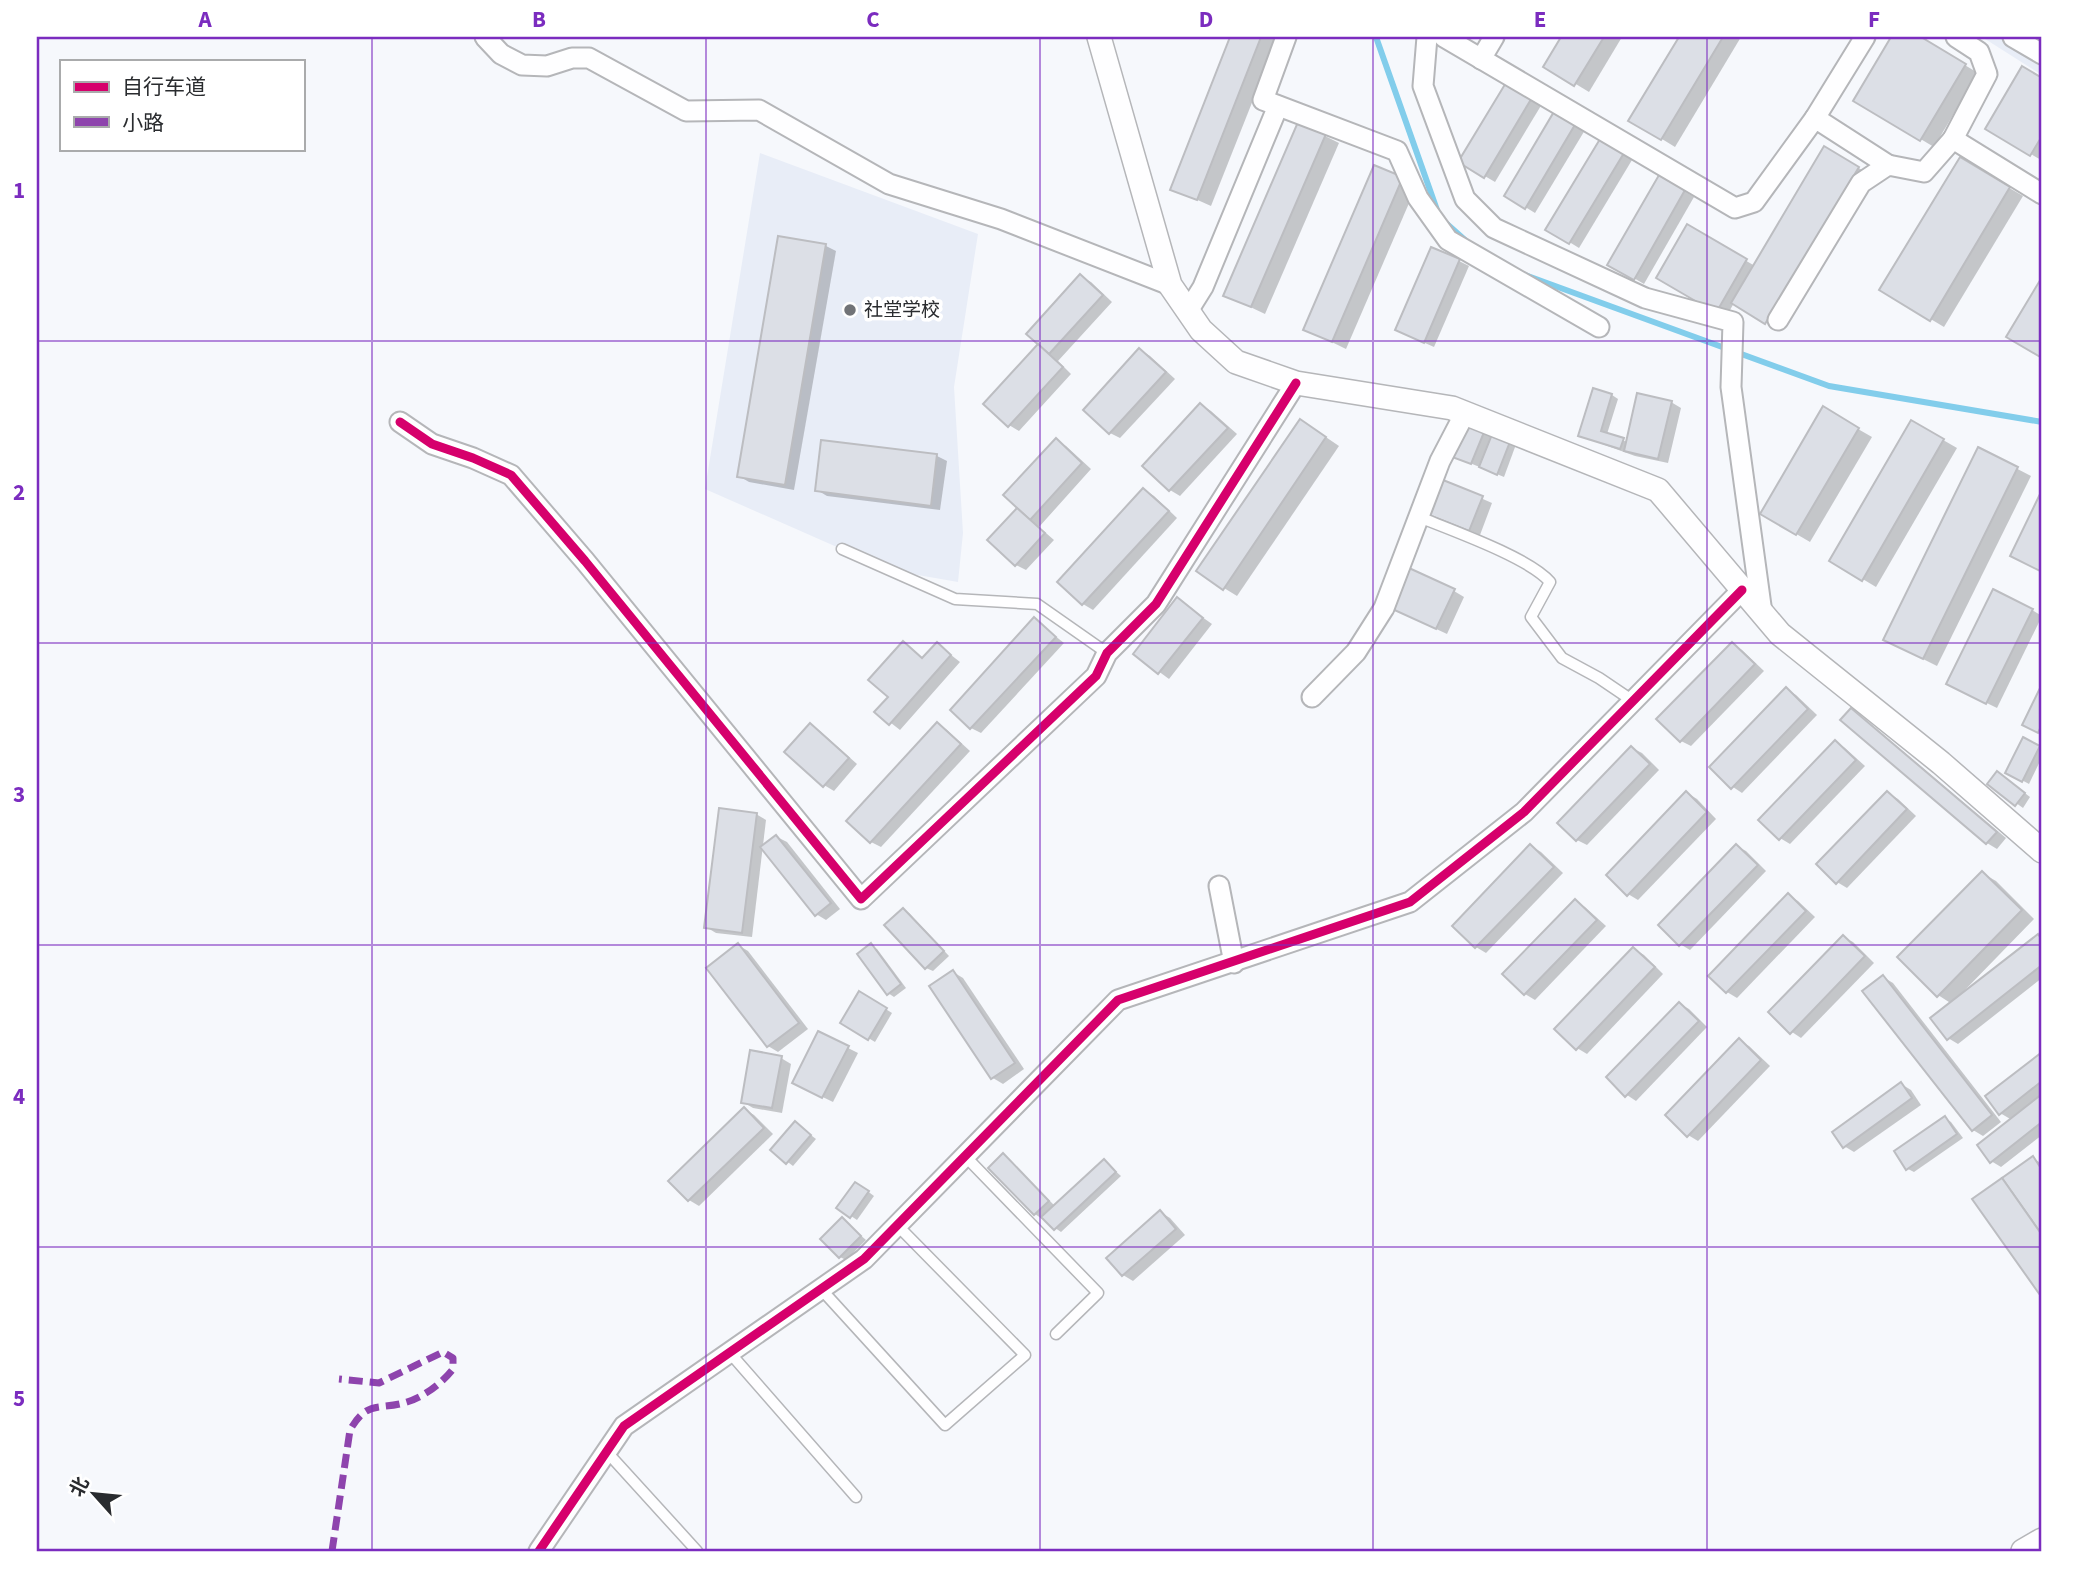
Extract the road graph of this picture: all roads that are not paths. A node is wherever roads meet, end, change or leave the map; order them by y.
1 (485, 37) edge
2 (1099, 37) edge
3 (1286, 37) edge
4 (1427, 37) edge
5 (1444, 37) edge
6 (1494, 37) edge
7 (1865, 37) edge
8 (1956, 37) edge
9 (2013, 37) edge
10 (2042, 54) edge
11 (1480, 59) junction
12 (1278, 106) junction
13 (1815, 118) junction
14 (1953, 139) junction
15 (1888, 164) junction
16 (2042, 194) edge
17 (1170, 285) junction
18 (1188, 311) junction
19 (1778, 320) dead end
20 (1599, 327) dead end
21 (1296, 383) junction
22 (1465, 413) junction
23 (400, 422) dead end
24 (1419, 517) junction
25 (842, 548) dead end
26 (1742, 590) junction
27 (1762, 614) junction
28 (1107, 653) junction
29 (1312, 697) dead end
30 (1633, 701) junction
31 (2042, 851) edge
32 (1219, 886) dead end
33 (1234, 963) junction
34 (965, 1156) junction
35 (897, 1225) junction
36 (821, 1289) junction
37 (1056, 1334) dead end
38 (730, 1353) junction
39 (606, 1451) junction
40 (856, 1497) dead end
41 (2042, 1540) edge
42 (539, 1551) edge
43 (696, 1551) edge
44 (2023, 1551) edge

1 - 17 street
2 - 17 street
3 - 12 street
4 - 27 street
5 - 11 street
6 - 11 street
7 - 13 street
8 - 14 street
9 - 10 street
11 - 13 street
12 - 18 street
12 - 20 street
13 - 15 street
14 - 15 street
14 - 16 street
15 - 19 street
17 - 18 street
18 - 21 street
21 - 22 street
21 - 28 street
22 - 24 street
22 - 26 street
23 - 28 street
24 - 29 street
24 - 30 lane
25 - 28 lane
26 - 27 street
26 - 30 street
27 - 31 street
30 - 33 street
32 - 33 street
33 - 34 street
34 - 35 street
34 - 37 lane
35 - 36 street
35 - 36 lane
36 - 38 street
38 - 39 street
38 - 40 lane
39 - 42 street
39 - 43 lane
41 - 44 street

